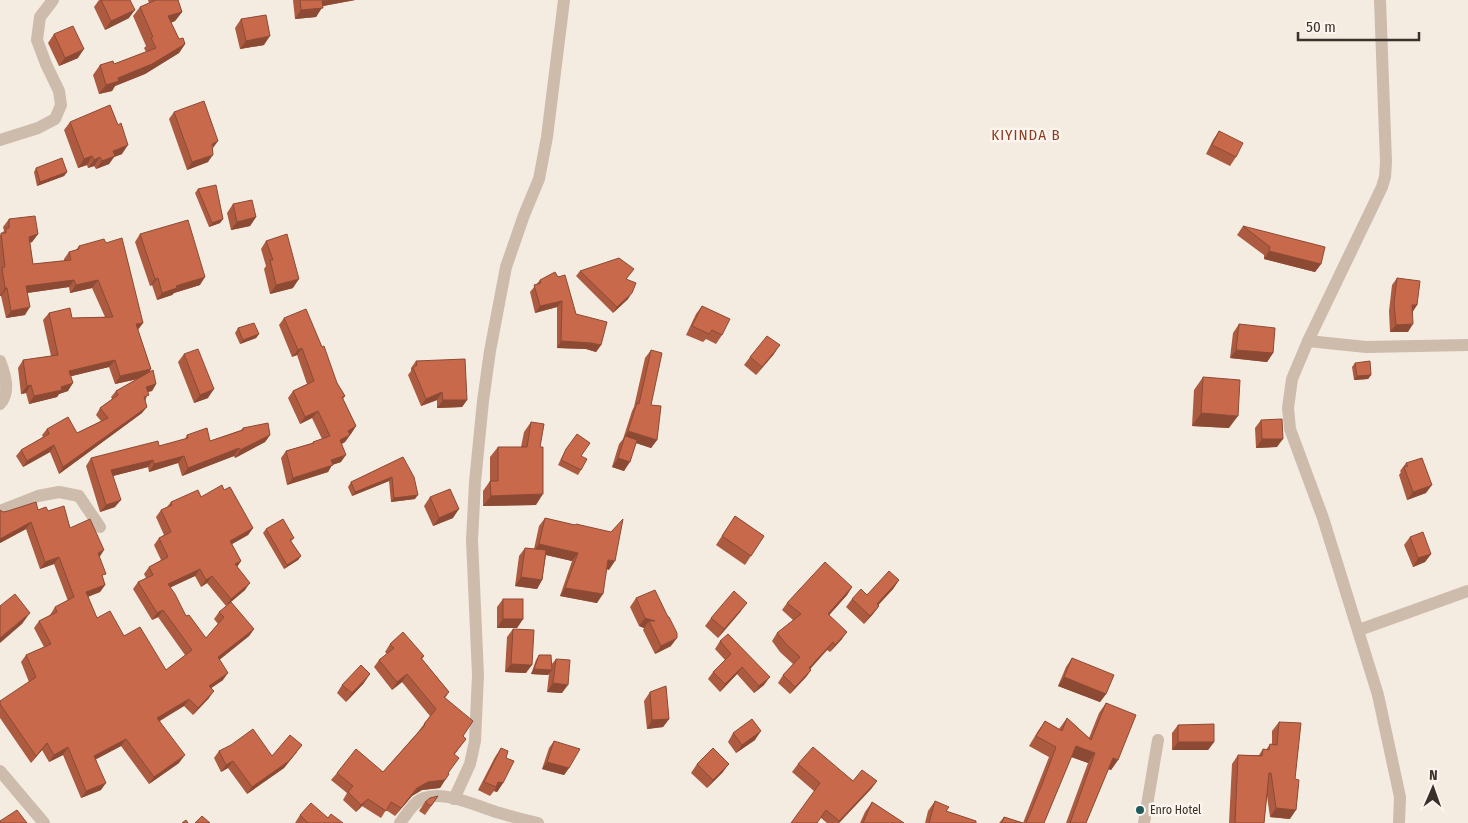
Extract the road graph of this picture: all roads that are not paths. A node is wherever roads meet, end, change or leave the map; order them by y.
1 (53, 0) edge
2 (564, 0) edge
3 (1380, 0) edge
4 (0, 140) edge
5 (1308, 341) junction
6 (1468, 345) edge
7 (0, 361) edge
8 (0, 404) edge
9 (0, 512) edge
10 (100, 527) dead end
11 (1468, 591) edge
12 (1359, 630) junction
13 (1158, 740) dead end
14 (0, 771) edge
15 (454, 799) junction
16 (44, 823) edge
17 (400, 823) edge
18 (538, 823) edge
19 (1144, 823) edge
20 (1399, 823) edge

1 - 4 street
2 - 15 street
3 - 5 street
5 - 6 street
5 - 12 street
7 - 8 street
9 - 10 street
11 - 12 street
12 - 20 street
13 - 19 street
14 - 16 street
15 - 17 street
15 - 18 street

